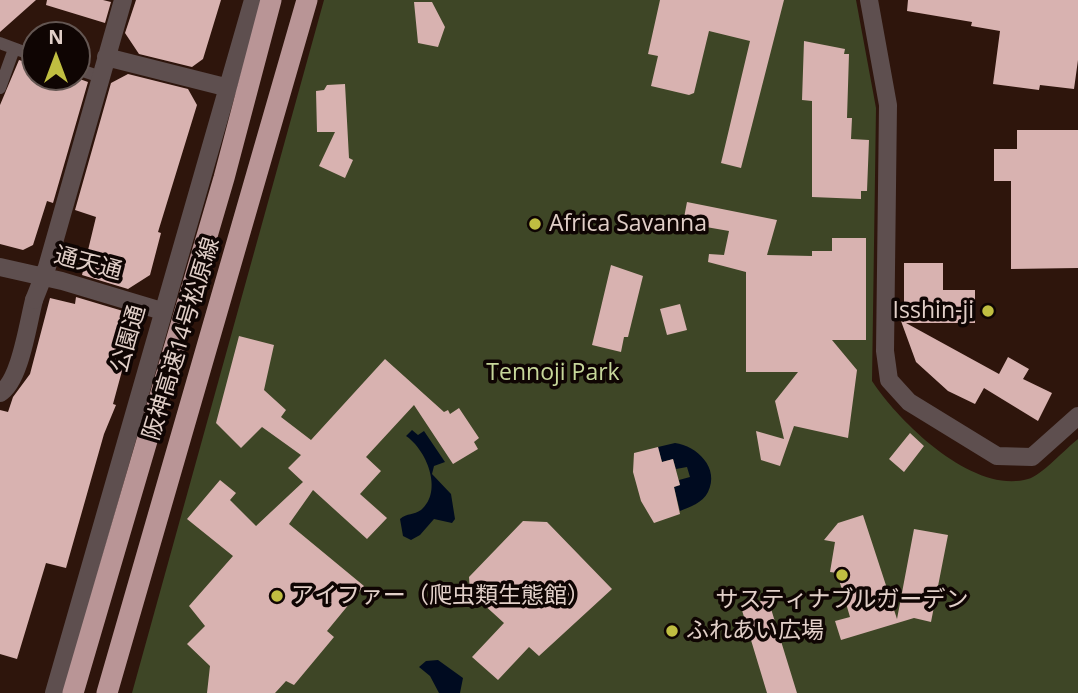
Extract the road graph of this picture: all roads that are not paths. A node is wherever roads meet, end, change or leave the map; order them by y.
1 (123, 0) edge
2 (253, 0) edge
3 (271, 0) edge
4 (307, 0) edge
5 (869, 0) edge
6 (0, 43) edge
7 (14, 49) junction
8 (21, 51) edge
9 (106, 57) junction
10 (91, 73) edge
11 (102, 77) junction
12 (0, 88) edge
13 (229, 88) junction
14 (0, 267) edge
15 (42, 276) junction
16 (162, 311) junction
17 (0, 393) edge
18 (1078, 416) edge
19 (54, 693) edge
20 (73, 693) edge
21 (107, 693) edge

1 - 9 street
2 - 13 street, 公園通
3 - 20 highway, 阪神高速14号松原線
4 - 21 highway, 阪神高速14号松原線
5 - 18 street
6 - 7 lane
7 - 8 lane
7 - 12 lane
9 - 11 street
9 - 13 street
10 - 11 lane
11 - 15 street
13 - 16 street, 公園通
14 - 15 street, 通天通
15 - 16 street, 通天通
15 - 17 street
16 - 19 street, 公園通

